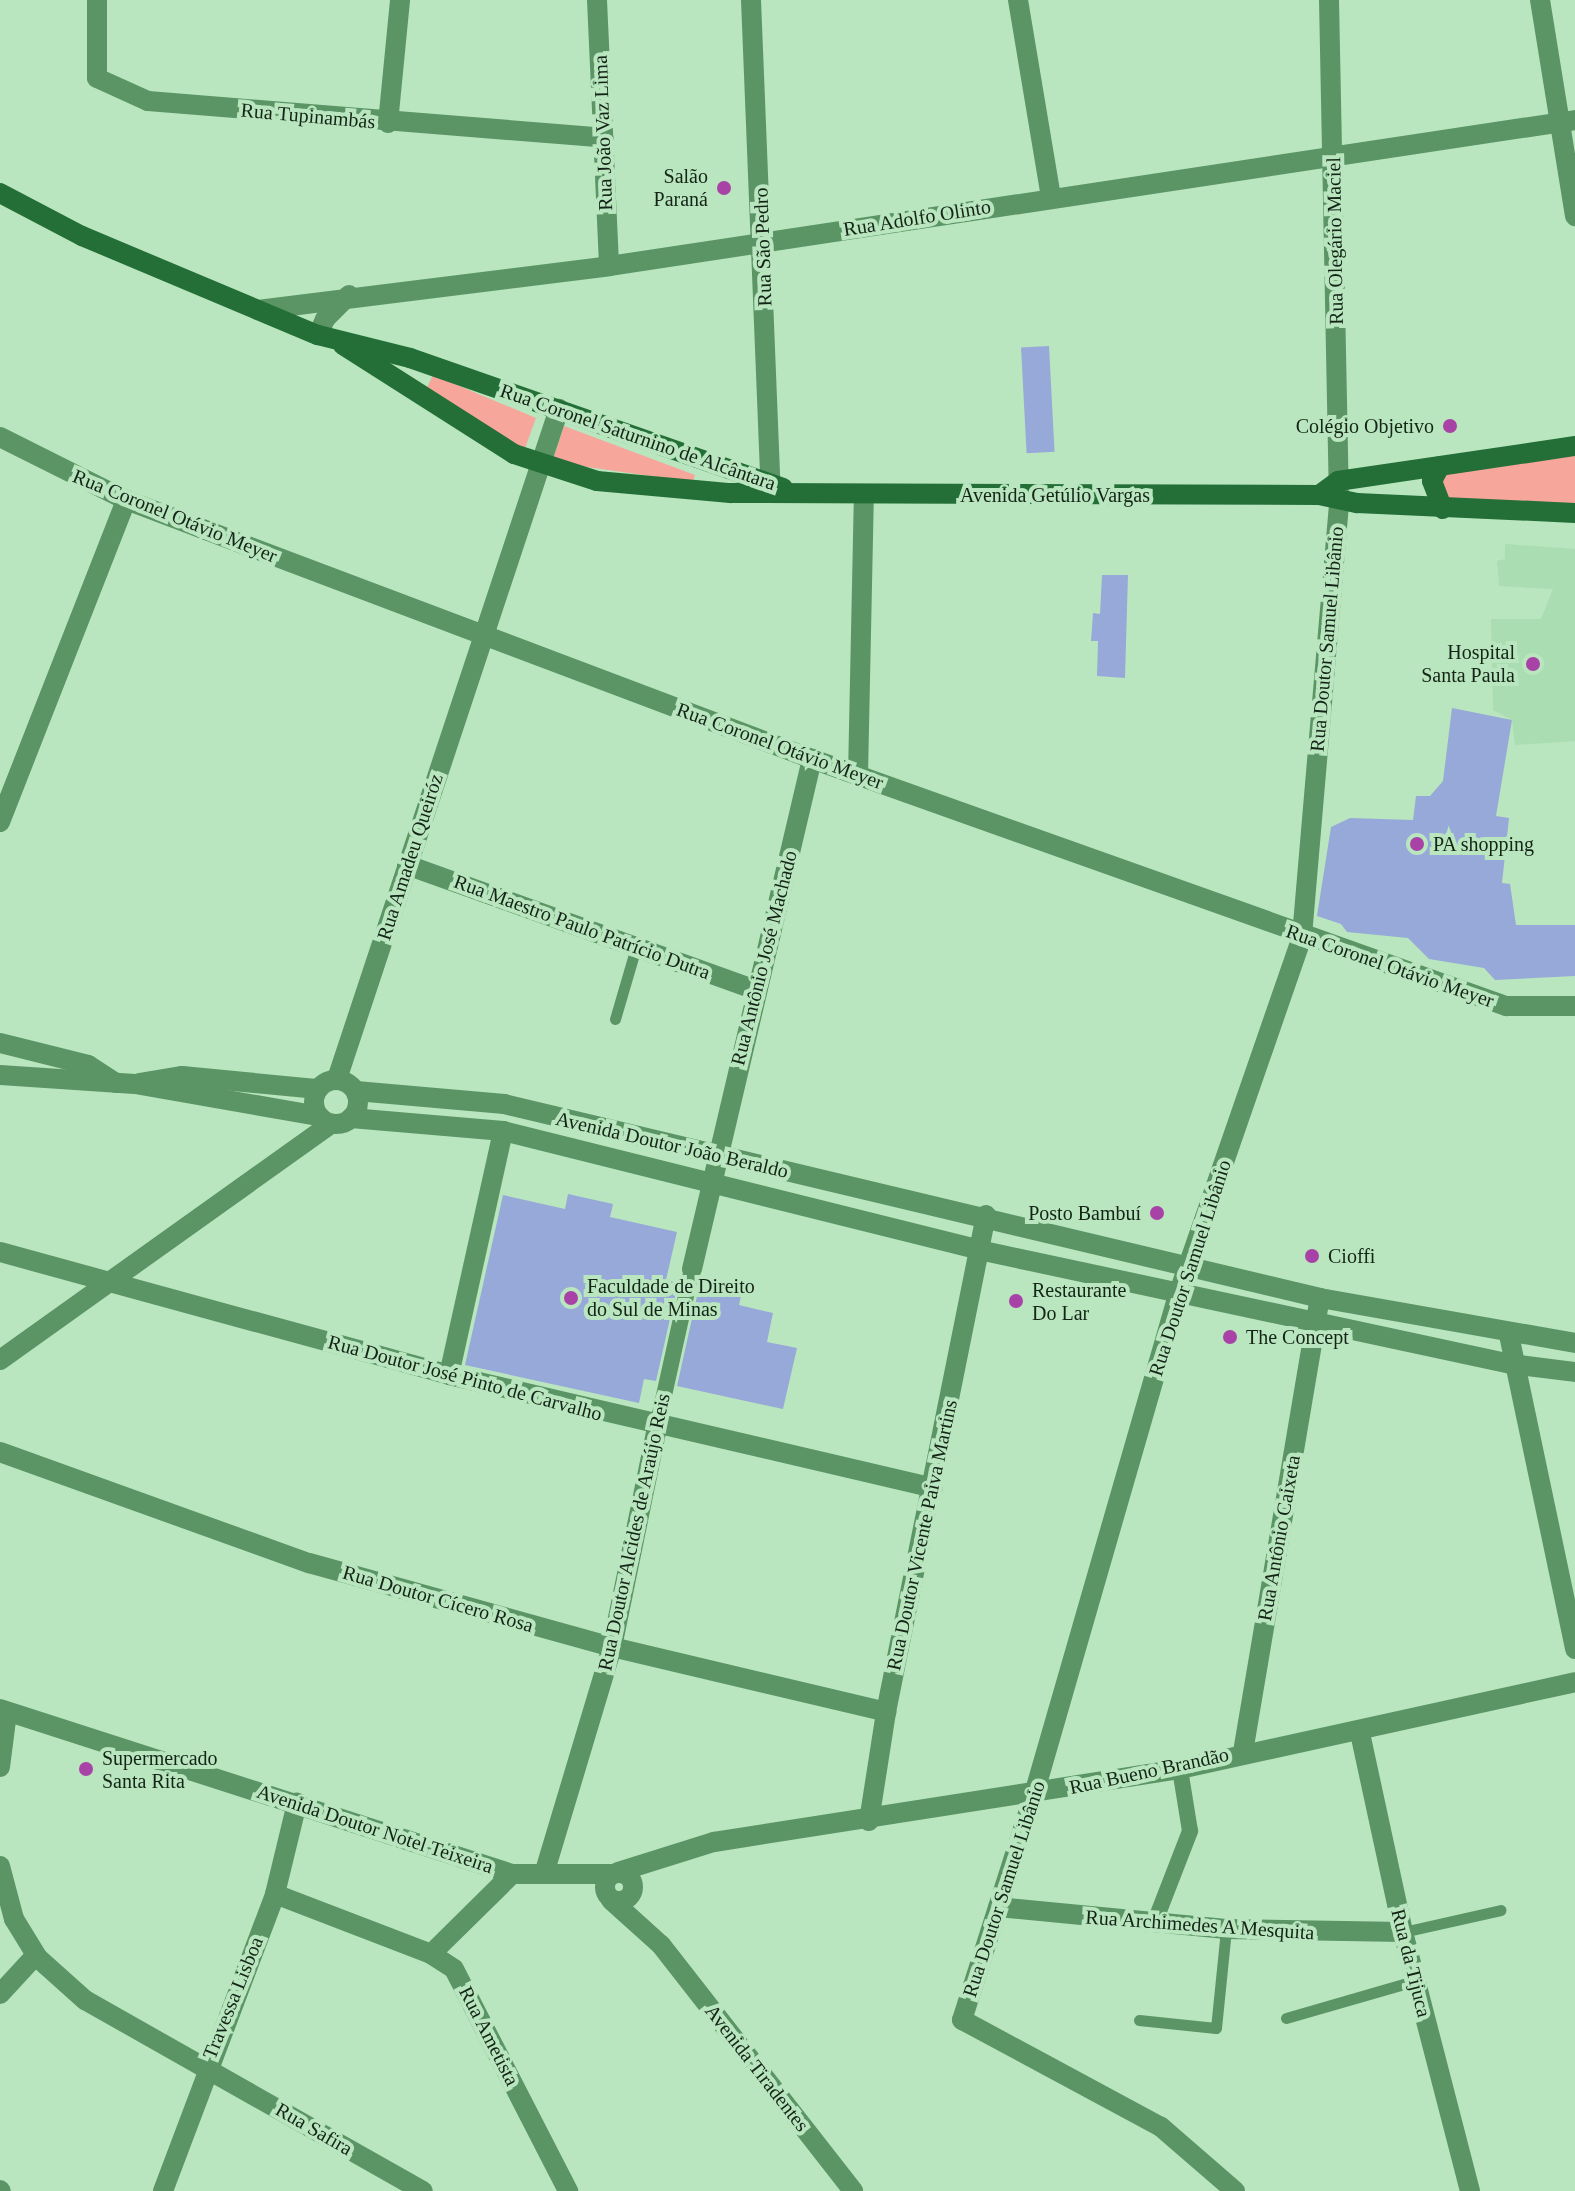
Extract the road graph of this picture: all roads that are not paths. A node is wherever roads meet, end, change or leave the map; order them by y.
1 (97, 0) edge
2 (400, 0) edge
3 (597, 0) edge
4 (751, 0) edge
5 (1018, 0) edge
6 (1329, 0) edge
7 (1540, 0) edge
8 (1568, 122) edge
9 (388, 123) junction
10 (603, 138) junction
11 (1334, 160) junction
12 (0, 193) edge
13 (1051, 197) junction
14 (1575, 216) edge
15 (764, 242) junction
16 (609, 266) junction
17 (349, 295) junction
18 (258, 310) junction
19 (318, 335) junction
20 (343, 345) junction
21 (559, 409) junction
22 (0, 437) edge
23 (1575, 446) edge
24 (539, 464) junction
25 (1440, 466) junction
26 (778, 489) junction
27 (1338, 492) junction
28 (864, 495) junction
29 (126, 500) junction
30 (1443, 509) junction
31 (1575, 513) edge
32 (484, 635) junction
33 (812, 759) junction
34 (858, 776) junction
35 (0, 822) edge
36 (407, 865) junction
37 (1302, 936) junction
38 (636, 947) junction
39 (756, 990) junction
40 (1575, 1006) edge
41 (615, 1019) dead end
42 (0, 1043) edge
43 (0, 1075) edge
44 (337, 1079) junction
45 (126, 1084) junction
46 (318, 1089) junction
47 (356, 1091) junction
48 (351, 1118) junction
49 (325, 1120) junction
50 (503, 1131) junction
51 (715, 1157) junction
52 (708, 1186) junction
53 (986, 1215) junction
54 (979, 1250) junction
55 (0, 1252) edge
56 (1188, 1267) junction
57 (692, 1269) joint
58 (111, 1281) junction
59 (1178, 1295) junction
60 (1320, 1298) junction
61 (1316, 1324) junction
62 (1509, 1335) junction
63 (1575, 1343) edge
64 (0, 1360) edge
65 (1511, 1364) junction
66 (1575, 1372) edge
67 (449, 1375) junction
68 (657, 1427) junction
69 (0, 1452) edge
70 (933, 1488) junction
71 (612, 1647) junction
72 (1575, 1649) edge
73 (1575, 1682) edge
74 (4, 1710) edge
75 (886, 1712) junction
76 (1360, 1733) junction
77 (1243, 1752) junction
78 (0, 1767) edge
79 (1180, 1769) junction
80 (1034, 1794) junction
81 (297, 1803) junction
82 (869, 1821) junction
83 (0, 1866) edge
84 (512, 1874) junction
85 (544, 1874) junction
86 (569, 1877) junction
87 (624, 1879) junction
88 (275, 1894) junction
89 (608, 1897) junction
90 (998, 1907) junction
91 (1501, 1910) dead end
92 (1154, 1924) junction
93 (1226, 1929) junction
94 (1403, 1932) junction
95 (661, 1945) junction
96 (431, 1954) junction
97 (36, 1955) junction
98 (1414, 1981) junction
99 (0, 1994) edge
100 (1286, 2018) dead end
101 (1139, 2020) dead end
102 (206, 2068) junction
103 (163, 2191) edge
104 (423, 2191) edge
105 (568, 2191) edge
106 (853, 2191) edge
107 (1235, 2191) edge
108 (1470, 2191) edge

1 - 9 street, Rua Tupinambás
2 - 9 street
3 - 10 street, Rua João Vaz Lima
4 - 15 street, Rua São Pedro
5 - 13 street
6 - 11 street, Rua Olegário Maciel
7 - 8 street
8 - 11 street, Rua Adolfo Olinto
8 - 14 street
9 - 10 street, Rua Tupinambás
10 - 16 street, Rua João Vaz Lima
11 - 13 street, Rua Adolfo Olinto
11 - 27 street, Rua Olegário Maciel
12 - 18 main road, Rua Coronel Saturnino de Alcântara
13 - 15 street, Rua Adolfo Olinto
15 - 16 street, Rua Adolfo Olinto
15 - 26 street, Rua São Pedro
16 - 17 street, Rua Adolfo Olinto
17 - 18 street, Rua Adolfo Olinto
17 - 19 street
18 - 19 main road, Rua Coronel Saturnino de Alcântara
19 - 20 main road, Rua Coronel Saturnino de Alcântara
20 - 21 main road, Rua Coronel Saturnino de Alcântara
20 - 24 main road, Rua Coronel Saturnino de Alcântara
21 - 24 street, Rua Amadeu Queiróz
21 - 26 main road, Rua Coronel Saturnino de Alcântara
22 - 29 street, Rua Coronel Otávio Meyer
23 - 25 main road, Avenida Getúlio Vargas
24 - 26 main road, Rua Coronel Saturnino de Alcântara
24 - 32 street, Rua Amadeu Queiróz
25 - 27 main road, Avenida Getúlio Vargas
25 - 30 main road
26 - 28 main road, Avenida Getúlio Vargas
27 - 28 main road, Avenida Getúlio Vargas
27 - 30 main road, Avenida Getúlio Vargas
27 - 37 street, Rua Doutor Samuel Libânio
28 - 34 street
29 - 32 street, Rua Coronel Otávio Meyer
29 - 35 street
30 - 31 main road, Avenida Getúlio Vargas
32 - 33 street, Rua Coronel Otávio Meyer
32 - 36 street, Rua Amadeu Queiróz
33 - 34 street, Rua Coronel Otávio Meyer
33 - 39 street, Rua Antônio José Machado
34 - 37 street, Rua Coronel Otávio Meyer
36 - 38 street, Rua Maestro Paulo Patrício Dutra
36 - 44 street, Rua Amadeu Queiróz
37 - 40 street, Rua Coronel Otávio Meyer
37 - 56 street, Rua Doutor Samuel Libânio
38 - 39 street, Rua Maestro Paulo Patrício Dutra
38 - 41 lane
39 - 51 street, Rua Antônio José Machado
42 - 45 street
43 - 45 street
44 - 46 street
44 - 47 street
45 - 46 street
45 - 49 street
46 - 49 street
47 - 48 street
47 - 51 street, Avenida Doutor João Beraldo
48 - 49 street
48 - 50 street, Avenida Doutor João Beraldo
49 - 58 street
50 - 52 street, Avenida Doutor João Beraldo
50 - 67 street
51 - 52 street, Rua Antônio José Machado
51 - 53 street, Avenida Doutor João Beraldo
52 - 54 street, Avenida Doutor João Beraldo
52 - 57 street, Rua Doutor Alcides de Araújo Reis
53 - 54 street
53 - 56 street, Avenida Doutor João Beraldo
54 - 59 street, Avenida Doutor João Beraldo
54 - 70 street, Rua Doutor Vicente Paiva Martins
55 - 58 street, Rua Doutor José Pinto de Carvalho
56 - 59 street, Rua Doutor Samuel Libânio
56 - 60 street, Avenida Doutor João Beraldo
57 - 68 street, Rua Doutor Alcides de Araújo Reis
58 - 64 street
58 - 67 street, Rua Doutor José Pinto de Carvalho
59 - 61 street, Avenida Doutor João Beraldo
59 - 80 street, Rua Doutor Samuel Libânio
60 - 61 street
60 - 62 street, Avenida Doutor João Beraldo
61 - 65 street, Avenida Doutor João Beraldo
61 - 77 street, Rua Antônio Caixeta
62 - 63 street, Avenida Doutor João Beraldo
62 - 65 street
65 - 66 street, Avenida Doutor João Beraldo
65 - 72 street
67 - 68 street, Rua Doutor José Pinto de Carvalho
68 - 70 street, Rua Doutor José Pinto de Carvalho
68 - 71 street, Rua Doutor Alcides de Araújo Reis
69 - 71 street, Rua Doutor Cícero Rosa
70 - 75 street, Rua Doutor Vicente Paiva Martins
71 - 75 street, Rua Doutor Cícero Rosa
71 - 85 street, Rua Doutor Alcides de Araújo Reis
73 - 76 street, Rua Bueno Brandão
74 - 78 street
74 - 81 street, Avenida Doutor Notel Teixeira
75 - 82 street, Rua Doutor Vicente Paiva Martins
76 - 77 street, Rua Bueno Brandão
76 - 94 street, Rua da Tijuca
77 - 79 street, Rua Bueno Brandão
79 - 80 street, Rua Bueno Brandão
79 - 92 street
80 - 82 street, Rua Bueno Brandão
80 - 90 street, Rua Doutor Samuel Libânio
81 - 84 street, Avenida Doutor Notel Teixeira
81 - 88 street, Travessa Lisboa
82 - 87 street, Rua Bueno Brandão
83 - 97 street, Rua Safira
84 - 85 street, Avenida Doutor Notel Teixeira
84 - 96 street
85 - 86 street, Avenida Doutor Notel Teixeira
86 - 87 street, Avenida Doutor Notel Teixeira
86 - 89 street, Avenida Doutor Notel Teixeira
87 - 89 street
87 - 95 street, Avenida Tiradentes
88 - 96 street, Rua Ametista
88 - 102 street, Travessa Lisboa
89 - 95 street, Avenida Tiradentes
90 - 92 street, Rua Archimedes A Mesquita
90 - 107 street, Rua Doutor Samuel Libânio
91 - 94 lane
92 - 93 street, Rua Archimedes A Mesquita
93 - 94 street, Rua Archimedes A Mesquita
93 - 101 lane
94 - 98 street, Rua da Tijuca
95 - 106 street, Avenida Tiradentes
96 - 105 street, Rua Ametista
97 - 99 street
97 - 102 street, Rua Safira
98 - 100 lane
98 - 108 street, Rua da Tijuca
102 - 103 street, Travessa Lisboa
102 - 104 street, Rua Safira

